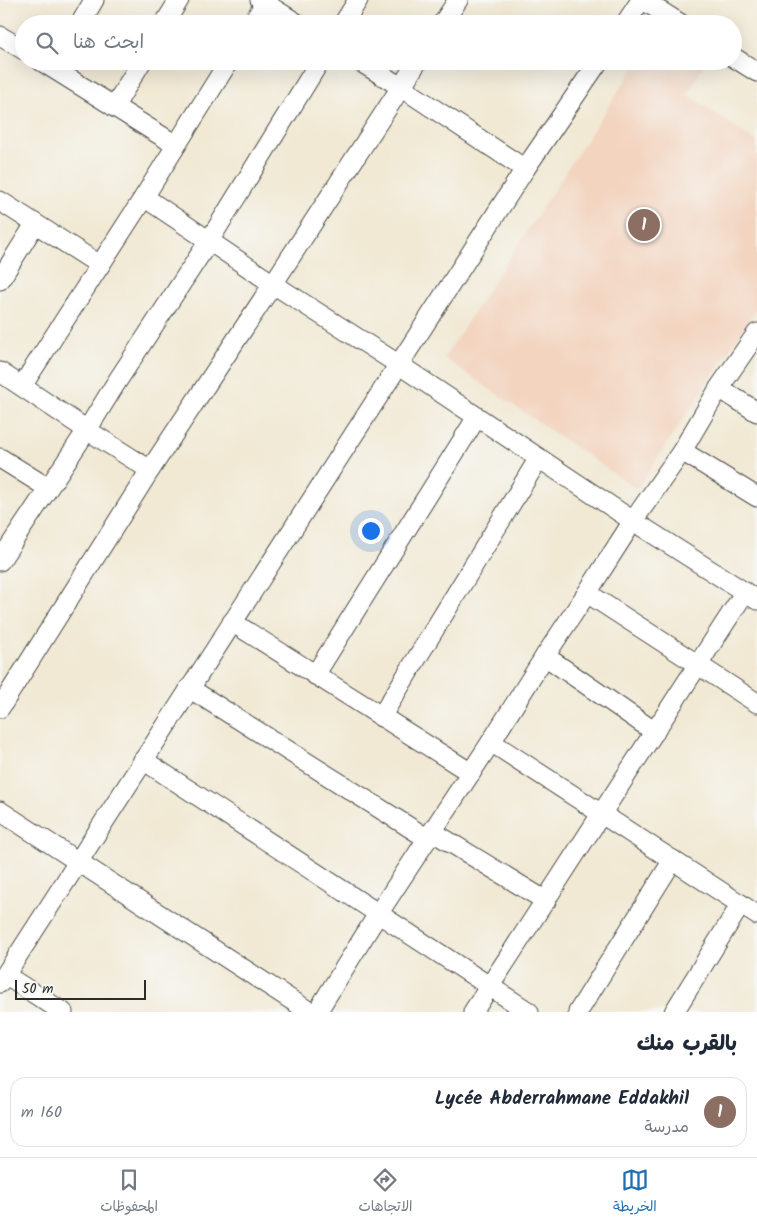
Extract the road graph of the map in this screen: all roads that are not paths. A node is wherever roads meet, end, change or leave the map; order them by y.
1 (94, 0) edge
2 (179, 0) edge
3 (358, 0) edge
4 (458, 0) edge
5 (642, 0) edge
6 (264, 1) edge
7 (85, 15) edge
8 (170, 15) edge
9 (257, 15) edge
10 (285, 15) edge
11 (349, 15) edge
12 (448, 15) edge
13 (631, 15) edge
14 (666, 15) edge
15 (0, 36) edge
16 (15, 45) edge
17 (742, 63) edge
18 (59, 70) edge
19 (137, 70) edge
20 (223, 70) edge
21 (314, 70) edge
22 (374, 70) edge
23 (412, 70) edge
24 (593, 70) edge
25 (757, 72) edge
26 (401, 87) junction
27 (114, 107) junction
28 (176, 145) junction
29 (525, 169) junction
30 (144, 197) junction
31 (0, 202) edge
32 (35, 224) junction
33 (209, 241) junction
34 (100, 265) junction
35 (0, 280) edge
36 (273, 284) junction
37 (757, 333) edge
38 (398, 364) junction
39 (0, 372) edge
40 (22, 386) junction
41 (719, 388) junction
42 (757, 412) edge
43 (477, 417) junction
44 (87, 430) junction
45 (682, 451) junction
46 (0, 458) edge
47 (539, 458) junction
48 (150, 470) junction
49 (48, 488) junction
50 (757, 497) edge
51 (633, 520) junction
52 (0, 561) edge
53 (587, 593) junction
54 (751, 596) edge
55 (232, 622) junction
56 (545, 656) junction
57 (698, 665) junction
58 (315, 675) junction
59 (189, 688) junction
60 (757, 703) edge
61 (0, 708) edge
62 (381, 716) junction
63 (655, 732) junction
64 (491, 742) junction
65 (143, 760) junction
66 (471, 773) junction
67 (0, 811) edge
68 (602, 814) junction
69 (430, 835) junction
70 (673, 860) junction
71 (78, 862) junction
72 (546, 901) junction
73 (741, 904) junction
74 (378, 914) junction
75 (757, 915) edge
76 (2, 979) edge
77 (490, 987) junction
78 (63, 1012) edge
79 (310, 1012) edge
80 (317, 1012) edge
81 (473, 1012) edge
82 (529, 1012) edge
83 (578, 1012) edge
84 (674, 1012) edge

1 - 7 street
2 - 8 street
3 - 11 street
4 - 12 street
5 - 13 street
5 - 14 street
6 - 9 street
6 - 10 street
15 - 16 street
17 - 25 street
18 - 27 street
19 - 27 street
20 - 28 street
21 - 33 street
22 - 26 street
23 - 26 street
24 - 29 street
26 - 29 street
26 - 36 street
27 - 28 street
28 - 30 street
29 - 38 street
30 - 33 street
30 - 34 street
31 - 32 street
32 - 34 street
32 - 35 street
33 - 36 street
33 - 44 street
34 - 40 street
36 - 38 street
36 - 48 street
37 - 41 street
38 - 43 street
38 - 55 street
39 - 40 street
40 - 44 street
41 - 42 street
41 - 45 street
43 - 47 street
43 - 58 street
44 - 48 street
44 - 49 street
45 - 50 street
45 - 51 street
46 - 49 street
47 - 51 street
47 - 62 street
48 - 61 street
49 - 52 street
51 - 53 street
51 - 54 street
53 - 56 street
53 - 57 street
54 - 57 street
55 - 58 street
55 - 59 street
56 - 63 street
56 - 64 street
57 - 60 street
57 - 63 street
58 - 62 street
59 - 65 street
59 - 69 street
62 - 66 street
63 - 68 street
64 - 66 street
64 - 68 street
65 - 71 street
65 - 74 street
66 - 69 street
67 - 71 street
68 - 70 street
68 - 72 street
69 - 72 street
69 - 74 street
70 - 73 street
70 - 83 street
71 - 76 street
71 - 79 street
72 - 77 street
73 - 75 street
73 - 84 street
74 - 77 street
74 - 80 street
76 - 78 street
77 - 81 street
77 - 82 street

